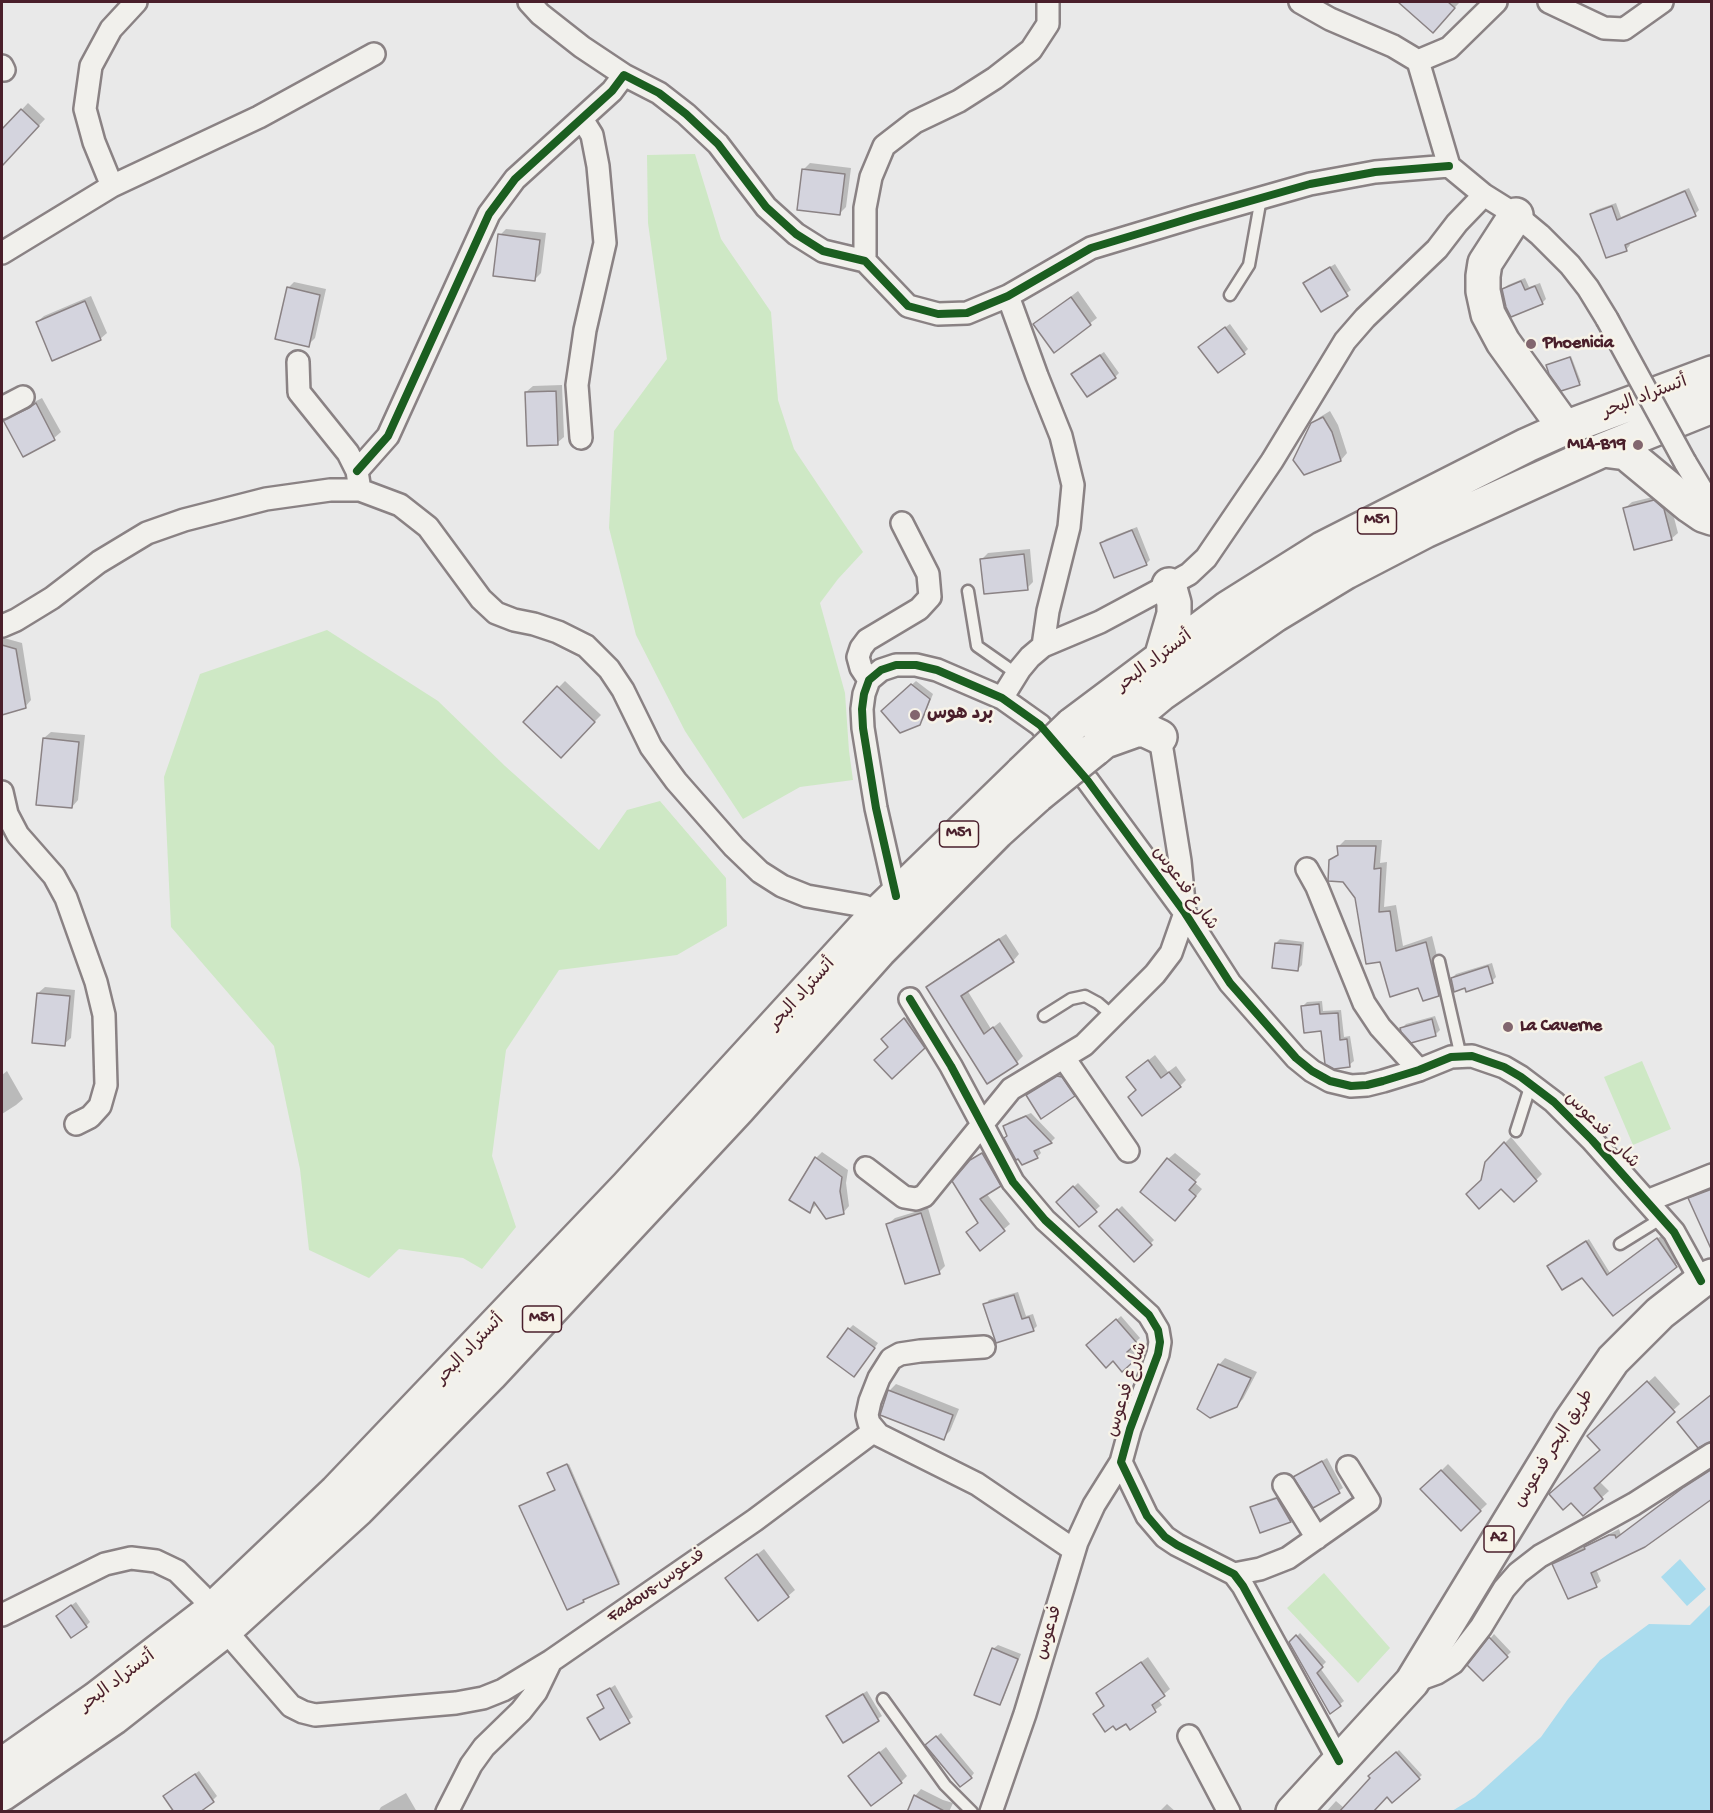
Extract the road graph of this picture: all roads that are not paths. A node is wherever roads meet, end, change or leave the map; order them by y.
1 (136, 2) edge
2 (529, 2) edge
3 (1048, 2) edge
4 (1300, 2) edge
5 (1496, 2) edge
6 (1550, 2) edge
7 (1662, 2) edge
8 (374, 54) dead end
9 (1418, 61) junction
10 (624, 75) junction
11 (582, 119) junction
12 (1449, 166) junction
13 (112, 186) junction
14 (1484, 195) junction
15 (1261, 198) junction
16 (1516, 215) junction
17 (2, 253) edge
18 (865, 261) junction
19 (1230, 295) dead end
20 (1008, 296) junction
21 (298, 362) dead end
22 (1712, 373) edge
23 (23, 397) dead end
24 (1712, 406) edge
25 (2, 408) edge
26 (1668, 423) junction
27 (1565, 429) junction
28 (581, 438) dead end
29 (1603, 450) junction
30 (1648, 471) junction
31 (358, 480) junction
32 (1712, 507) edge
33 (1712, 518) edge
34 (902, 523) dead end
35 (1169, 585) junction
36 (968, 591) dead end
37 (1228, 608) junction
38 (2, 626) edge
39 (1043, 646) junction
40 (1162, 656) junction
41 (1017, 674) junction
42 (869, 680) junction
43 (1161, 694) junction
44 (1002, 698) junction
45 (1160, 737) junction
46 (1100, 745) junction
47 (1030, 784) junction
48 (2, 792) edge
49 (1307, 869) dead end
50 (886, 905) junction
51 (1185, 913) junction
52 (1439, 961) dead end
53 (910, 999) dead end
54 (1044, 1016) dead end
55 (1113, 1016) junction
56 (1461, 1057) junction
57 (1064, 1058) junction
58 (1419, 1070) junction
59 (1531, 1084) junction
60 (76, 1124) dead end
61 (983, 1125) junction
62 (1516, 1131) dead end
63 (1128, 1151) dead end
64 (866, 1168) dead end
65 (1712, 1175) edge
66 (1647, 1201) junction
67 (1662, 1218) junction
68 (1620, 1244) dead end
69 (1706, 1279) edge
70 (984, 1347) dead end
71 (874, 1431) junction
72 (1712, 1454) edge
73 (1121, 1462) junction
74 (1348, 1467) dead end
75 (1284, 1485) dead end
76 (1317, 1538) junction
77 (1074, 1550) junction
78 (1234, 1574) junction
79 (6, 1609) edge
80 (219, 1620) junction
81 (551, 1661) junction
82 (1412, 1682) junction
83 (883, 1699) dead end
84 (1190, 1736) dead end
85 (1339, 1761) junction
86 (2, 1765) edge
87 (2, 1794) edge
88 (447, 1812) edge
89 (972, 1812) edge
90 (991, 1812) edge
91 (1229, 1812) edge
92 (1293, 1812) edge

1 - 13 street
2 - 10 street
3 - 18 street
4 - 9 street
5 - 9 street
6 - 7 street
8 - 13 street
9 - 12 street
10 - 11 street
10 - 18 street
11 - 28 street
11 - 31 street
12 - 14 street
12 - 15 street
13 - 17 street
14 - 16 street
14 - 35 street
15 - 19 lane
15 - 20 street
16 - 27 main road
16 - 32 street, bridge
18 - 20 street
20 - 39 street
21 - 31 street
22 - 27 main road, أتستراد البحر / M51
23 - 25 street
24 - 26 main road, أتستراد البحر / M51
26 - 29 main road, أتستراد البحر / M51
26 - 30 main road
27 - 37 main road, أتستراد البحر / M51
29 - 30 main road
29 - 43 main road, أتستراد البحر / M51
30 - 33 main road
31 - 38 street
31 - 50 street
34 - 42 street
35 - 37 main road
35 - 39 street
35 - 40 main road
36 - 41 lane
37 - 40 main road, أتستراد البحر / M51
39 - 41 street
40 - 47 main road, أتستراد البحر / M51, bridge
41 - 44 street
42 - 44 street, شارع فدعوس
42 - 50 street
43 - 45 main road
43 - 46 main road, أتستراد البحر / M51
44 - 51 street, شارع فدعوس
45 - 46 main road
45 - 51 street, شارع فدعوس
46 - 47 main road, أتستراد البحر / M51, bridge
47 - 50 main road, أتستراد البحر / M51
47 - 80 main road, أتستراد البحر / M51
48 - 60 street
49 - 58 street
50 - 80 main road, أتستراد البحر / M51
51 - 55 street, شارع فدعوس
51 - 58 street, شارع فدعوس
52 - 56 lane
53 - 61 street, شارع فدعوس
54 - 55 lane
55 - 57 street, شارع فدعوس
56 - 58 street, شارع فدعوس
56 - 59 street, شارع فدعوس
57 - 61 street, شارع فدعوس
57 - 63 street
59 - 62 lane
59 - 66 street, شارع فدعوس
61 - 64 street, شارع فدعوس
61 - 73 street, شارع فدعوس
65 - 66 street
66 - 67 street, شارع فدعوس
67 - 68 lane
67 - 69 street, شارع فدعوس
69 - 82 main road, طريق البحر فدعوس / A2
70 - 71 street
71 - 77 street
71 - 81 street, Fadous-فدعوس
72 - 82 street, طريق البحر فدعوس
73 - 77 street, فدعوس
73 - 78 street, شارع فدعوس
74 - 76 street
75 - 76 street
76 - 78 street
77 - 90 street, فدعوس
78 - 85 street
79 - 80 street, Fadous-فدعوس
80 - 81 street, Fadous-فدعوس
80 - 86 main road, أتستراد البحر / M51
80 - 87 main road, أتستراد البحر / M51
81 - 88 street
82 - 85 main road, طريق البحر فدعوس / A2
83 - 89 lane
84 - 91 street
85 - 92 main road, طريق البحر فدعوس / A2

